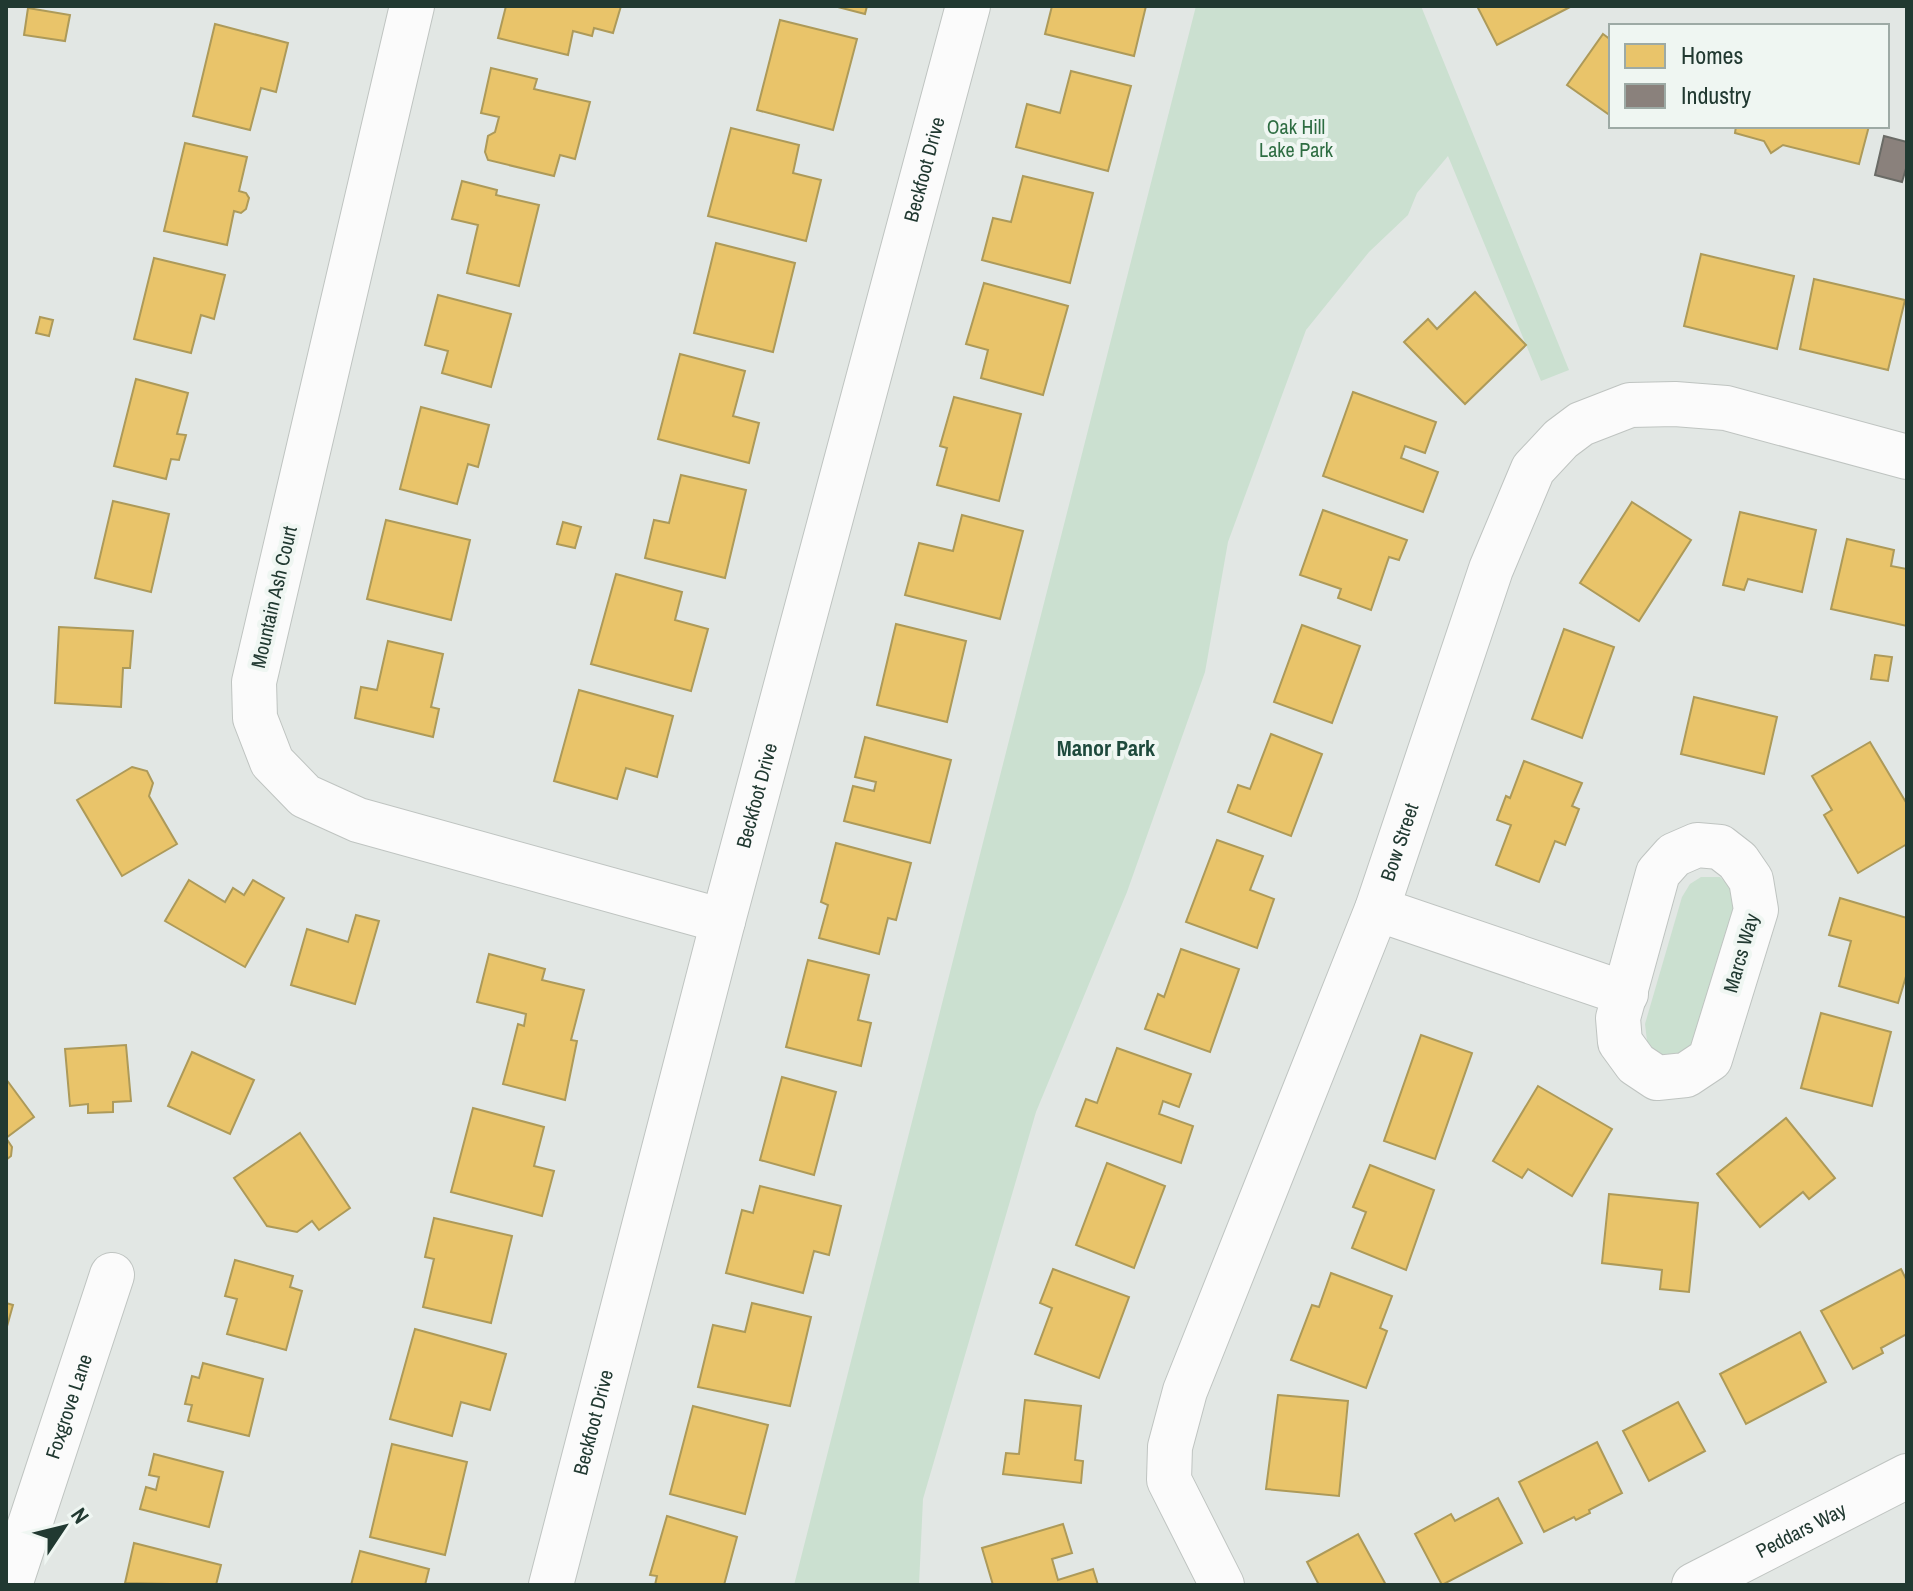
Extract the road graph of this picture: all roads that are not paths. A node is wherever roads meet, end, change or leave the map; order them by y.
1 (412, 6) edge
2 (968, 6) edge
3 (1907, 457) edge
4 (1377, 909) junction
5 (723, 921) junction
6 (1626, 994) junction
7 (112, 1275) dead end
8 (1907, 1476) edge
9 (10, 1585) edge
10 (551, 1585) edge
11 (1222, 1585) edge
12 (1694, 1585) edge

1 - 5 street, Mountain Ash Court
2 - 5 street, Beckfoot Drive
3 - 4 street, Bow Street
4 - 6 street
4 - 11 street, Bow Street
5 - 10 street, Beckfoot Drive
6 - 6 street, Marcs Way
7 - 9 street, Foxgrove Lane
8 - 12 street, Peddars Way

